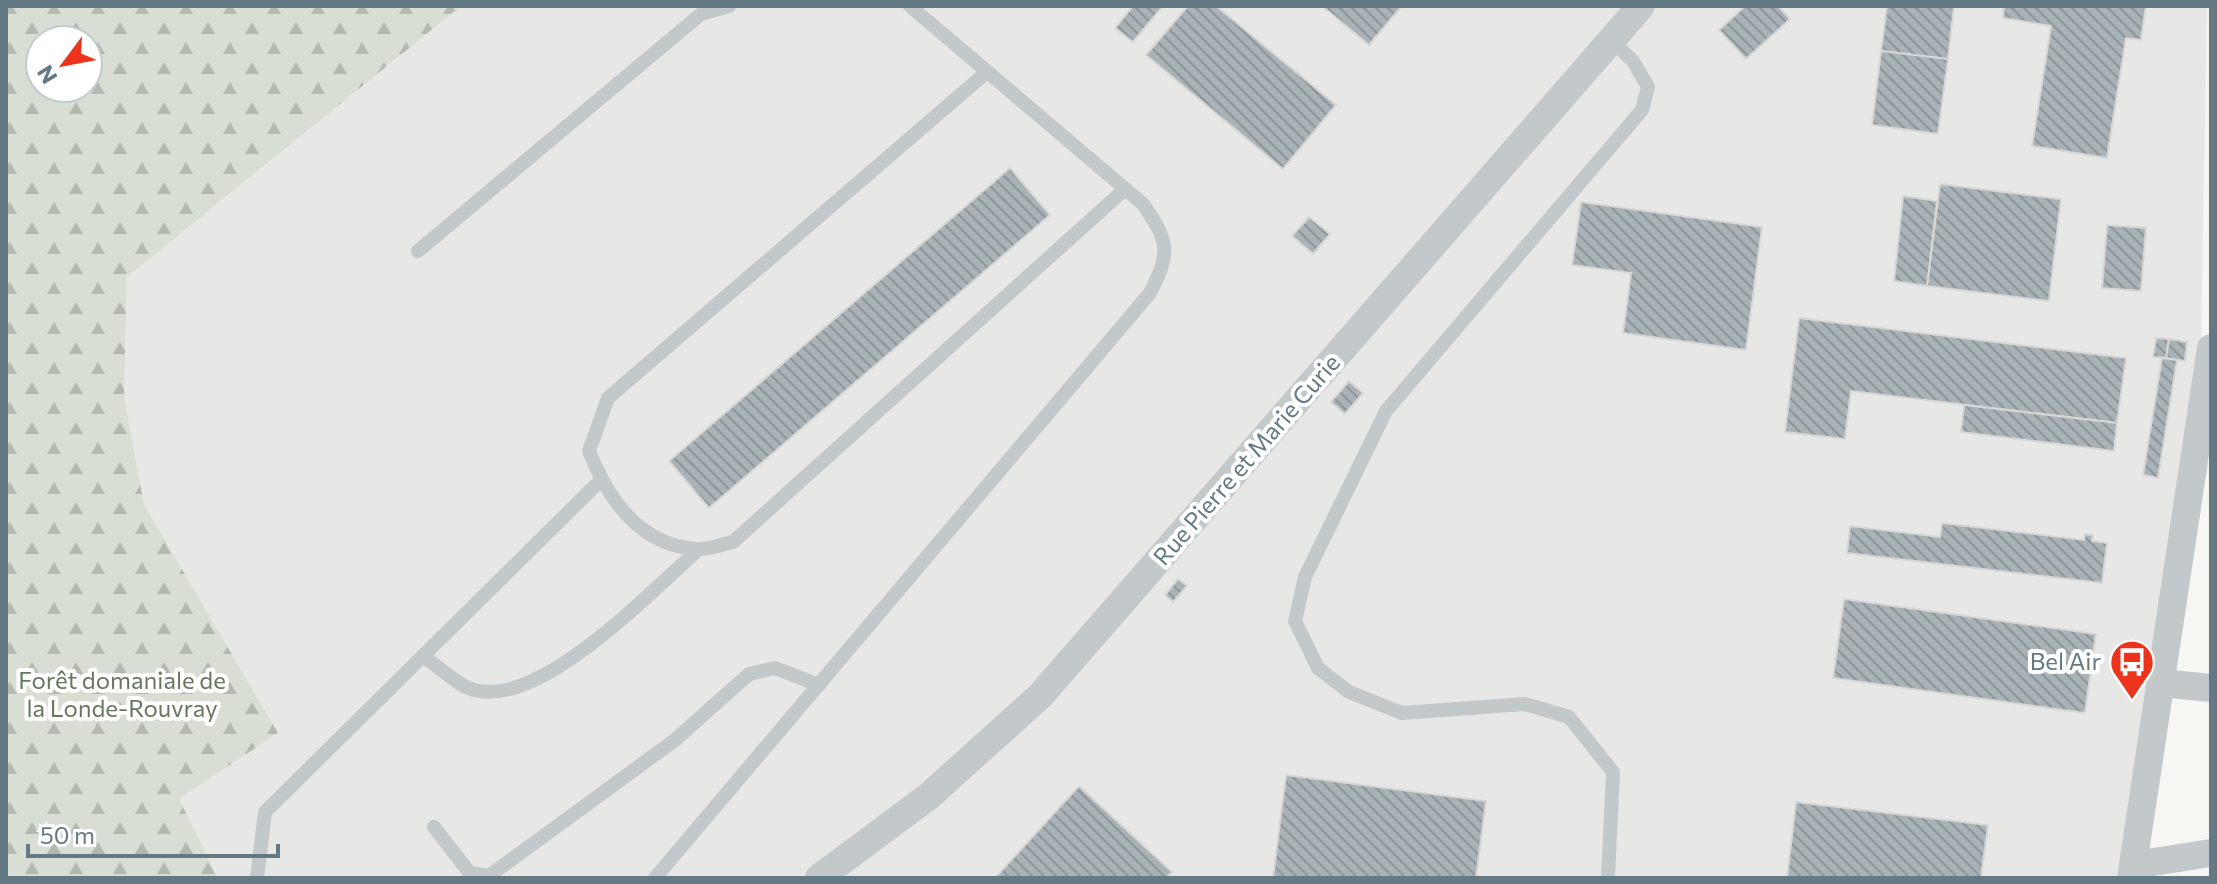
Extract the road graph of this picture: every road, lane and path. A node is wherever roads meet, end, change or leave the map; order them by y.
1 (729, 6) edge
2 (910, 6) edge
3 (1641, 6) edge
4 (1612, 41) junction
5 (987, 72) junction
6 (1125, 189) junction
7 (418, 251) dead end
8 (2211, 348) edge
9 (601, 480) junction
10 (698, 550) junction
11 (423, 656) junction
12 (2161, 683) junction
13 (819, 685) junction
14 (2211, 688) edge
15 (434, 827) dead end
16 (2211, 853) edge
17 (2132, 872) edge
18 (257, 878) edge
19 (655, 878) edge
20 (819, 878) edge
21 (1608, 878) edge

1 - 7 lane
2 - 5 lane
3 - 4 street, Rue Pierre et Marie Curie
4 - 20 street, Rue Pierre et Marie Curie
4 - 21 lane
5 - 6 lane
5 - 9 lane
6 - 10 lane
6 - 13 lane
8 - 12 street
9 - 10 lane
9 - 11 lane
10 - 11 lane
11 - 18 lane
12 - 14 street
12 - 17 street
13 - 15 lane
13 - 19 lane
16 - 17 street

